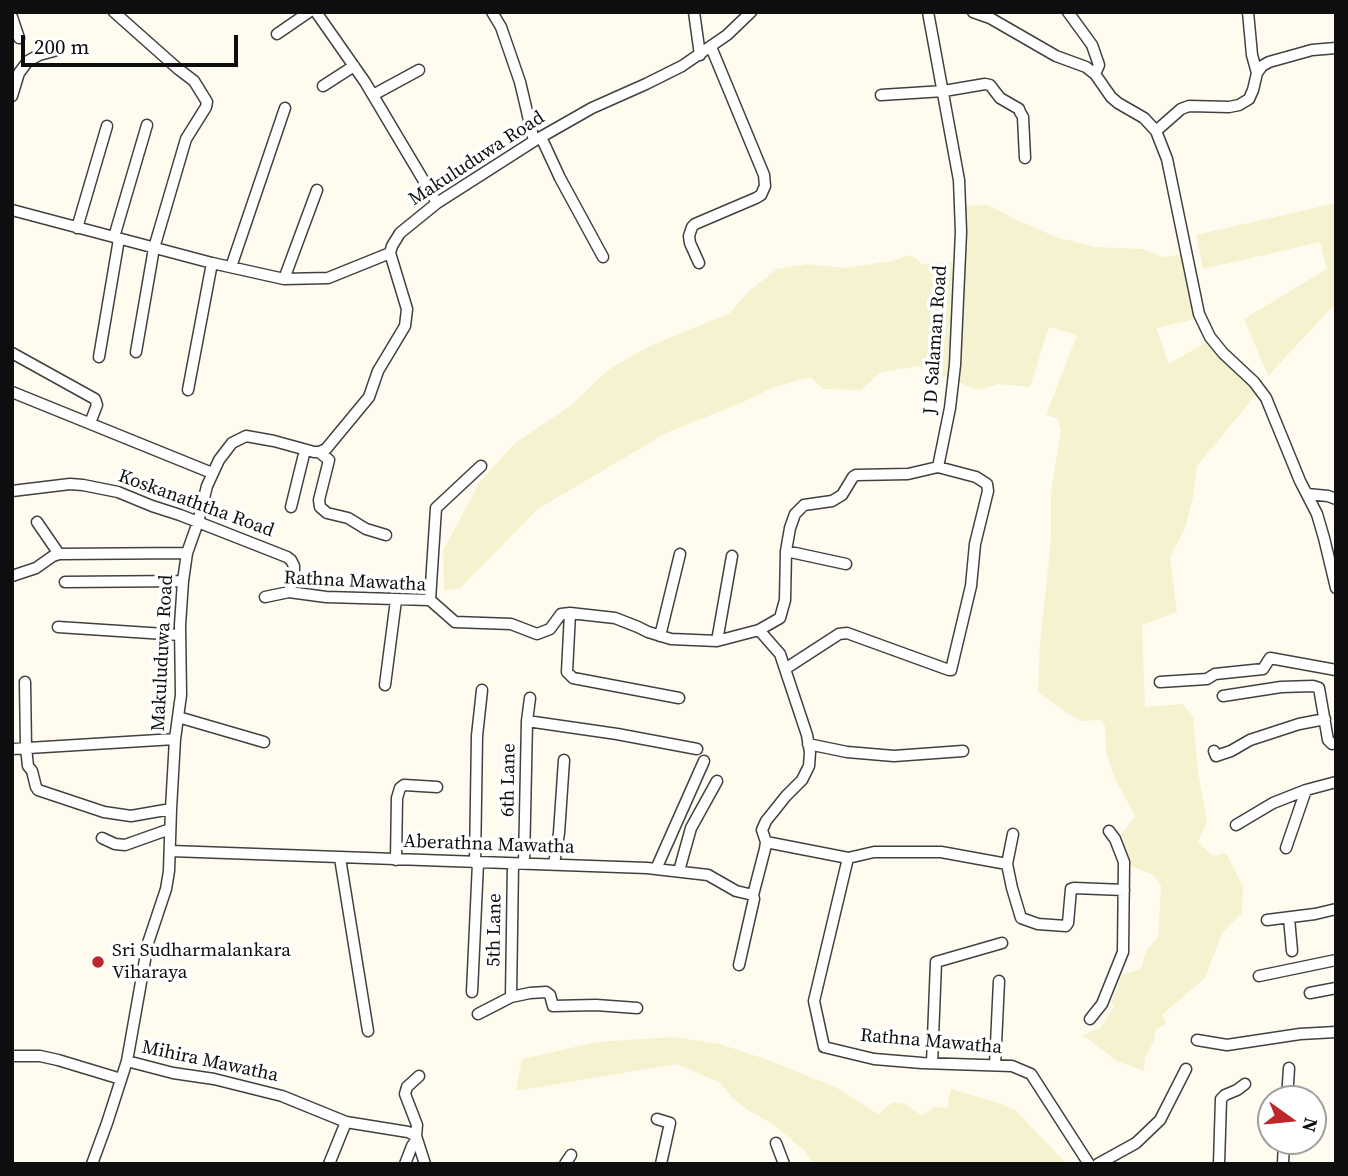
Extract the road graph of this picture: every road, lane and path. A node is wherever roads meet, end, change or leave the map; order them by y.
1 (114, 12) edge
2 (492, 12) edge
3 (694, 12) edge
4 (751, 12) edge
5 (928, 12) edge
6 (973, 12) edge
7 (1068, 12) edge
8 (1248, 12) edge
9 (316, 13) edge
10 (12, 17) edge
11 (277, 34) dead end
12 (19, 38) dead end
13 (711, 47) junction
14 (1336, 48) edge
15 (54, 51) dead end
16 (700, 55) junction
17 (354, 66) junction
18 (419, 70) dead end
19 (1257, 73) junction
20 (1096, 74) junction
21 (323, 86) dead end
22 (944, 91) junction
23 (373, 95) junction
24 (881, 95) dead end
25 (12, 96) edge
26 (285, 108) dead end
27 (147, 125) dead end
28 (107, 126) dead end
29 (1156, 131) junction
30 (538, 139) junction
31 (1025, 158) dead end
32 (317, 190) dead end
33 (437, 203) junction
34 (12, 210) edge
35 (77, 228) junction
36 (116, 238) junction
37 (154, 248) junction
38 (390, 253) junction
39 (603, 257) dead end
40 (212, 263) junction
41 (699, 263) dead end
42 (231, 267) junction
43 (284, 279) junction
44 (136, 352) dead end
45 (12, 353) edge
46 (99, 357) dead end
47 (188, 390) dead end
48 (12, 392) edge
49 (90, 423) junction
50 (305, 450) junction
51 (319, 452) junction
52 (481, 466) dead end
53 (938, 467) junction
54 (212, 473) junction
55 (12, 491) edge
56 (1307, 494) junction
57 (1336, 499) edge
58 (291, 507) dead end
59 (37, 522) dead end
60 (198, 522) junction
61 (386, 535) dead end
62 (786, 551) junction
63 (187, 553) junction
64 (59, 554) junction
65 (680, 554) dead end
66 (732, 556) dead end
67 (1332, 561) edge
68 (846, 564) dead end
69 (12, 576) edge
70 (183, 581) junction
71 (65, 582) dead end
72 (1336, 588) edge
73 (289, 593) junction
74 (265, 597) dead end
75 (396, 600) junction
76 (430, 600) junction
77 (570, 613) junction
78 (58, 626) dead end
79 (759, 630) junction
80 (180, 635) junction
81 (660, 636) junction
82 (717, 641) junction
83 (785, 668) junction
84 (1336, 670) edge
85 (25, 682) dead end
86 (1160, 682) dead end
87 (385, 685) dead end
88 (482, 690) dead end
89 (1223, 696) dead end
90 (530, 698) dead end
91 (679, 698) dead end
92 (178, 717) junction
93 (1325, 719) junction
94 (527, 721) junction
95 (176, 739) junction
96 (264, 742) dead end
97 (1336, 743) edge
98 (808, 744) junction
99 (26, 748) junction
100 (12, 749) edge
101 (697, 749) dead end
102 (963, 751) dead end
103 (1214, 751) dead end
104 (564, 760) dead end
105 (704, 761) dead end
106 (717, 781) dead end
107 (1336, 782) edge
108 (437, 787) dead end
109 (1306, 790) junction
110 (171, 809) junction
111 (1236, 825) dead end
112 (170, 828) junction
113 (1109, 831) dead end
114 (1013, 834) dead end
115 (102, 838) dead end
116 (765, 845) junction
117 (1286, 848) dead end
118 (170, 851) junction
119 (340, 858) junction
120 (848, 858) junction
121 (396, 860) junction
122 (476, 863) junction
123 (519, 864) junction
124 (554, 864) junction
125 (1007, 864) junction
126 (656, 869) junction
127 (679, 871) junction
128 (1124, 890) junction
129 (753, 895) junction
130 (1336, 909) edge
131 (1289, 918) junction
132 (1267, 920) dead end
133 (1002, 943) dead end
134 (1292, 951) dead end
135 (1336, 960) edge
136 (739, 965) dead end
137 (1259, 976) dead end
138 (999, 981) dead end
139 (1336, 988) edge
140 (472, 992) dead end
141 (1310, 993) dead end
142 (511, 997) junction
143 (637, 1008) dead end
144 (478, 1014) dead end
145 (1090, 1019) dead end
146 (368, 1031) dead end
147 (1336, 1032) edge
148 (1197, 1040) dead end
149 (12, 1056) edge
150 (127, 1061) junction
151 (932, 1063) junction
152 (995, 1065) junction
153 (1289, 1068) dead end
154 (1186, 1069) dead end
155 (419, 1076) dead end
156 (121, 1079) junction
157 (1245, 1084) dead end
158 (1288, 1085) edge
159 (657, 1119) dead end
160 (346, 1122) junction
161 (416, 1137) junction
162 (776, 1143) dead end
163 (92, 1164) edge
164 (329, 1164) edge
165 (405, 1164) edge
166 (425, 1164) edge
167 (661, 1164) edge
168 (784, 1164) edge
169 (1090, 1164) edge
170 (1098, 1164) edge
171 (1219, 1164) edge

1 - 37 street
2 - 30 street
3 - 16 street
4 - 13 street, Makuluduwa Road
5 - 22 street, J D Salaman Road
6 - 20 street
7 - 20 street
8 - 19 street
9 - 11 street
9 - 17 street
10 - 12 street
13 - 16 street, Makuluduwa Road
13 - 41 street
14 - 19 street
15 - 25 street
16 - 30 street, Makuluduwa Road
17 - 21 street
17 - 23 street
18 - 23 street
19 - 29 street
20 - 29 street
22 - 24 street
22 - 31 street
22 - 53 street, J D Salaman Road
23 - 33 street
26 - 42 street
27 - 36 street
28 - 35 street
29 - 56 street
30 - 33 street, Makuluduwa Road
30 - 39 street
32 - 43 street
33 - 38 street, Makuluduwa Road
34 - 35 street
35 - 36 street
36 - 37 street
36 - 46 street
37 - 40 street
37 - 44 street
38 - 43 street
38 - 51 street
40 - 42 street
40 - 47 street
42 - 43 street
45 - 49 street
48 - 49 street
49 - 54 street
50 - 51 street, Makuluduwa Road
50 - 54 street, Makuluduwa Road
50 - 58 street
51 - 61 street
52 - 76 street
53 - 62 street
53 - 83 street
54 - 60 street, Makuluduwa Road
55 - 60 street, Koskanaththa Road
56 - 57 street
56 - 67 street
59 - 64 street
60 - 63 street, Makuluduwa Road
60 - 73 street, Koskanaththa Road
62 - 68 street
62 - 79 street
63 - 64 street
63 - 70 street, Makuluduwa Road
64 - 69 street
65 - 81 street
66 - 82 street
67 - 72 street
70 - 71 street
70 - 80 street, Makuluduwa Road
73 - 74 street, Rathna Mawatha
73 - 75 street, Rathna Mawatha
75 - 76 street, Rathna Mawatha
75 - 87 street
76 - 77 street, Rathna Mawatha
77 - 81 street
77 - 91 street
78 - 80 street
79 - 82 street
79 - 83 street
80 - 92 street, Makuluduwa Road
81 - 82 street
83 - 98 street
84 - 86 street
85 - 99 street
88 - 122 street
89 - 93 street
90 - 94 street, 6th Lane
92 - 95 street, Makuluduwa Road
92 - 96 street
93 - 97 street
93 - 103 street
94 - 101 street
94 - 123 street, 6th Lane
95 - 99 street
95 - 110 street, Makuluduwa Road
98 - 102 street
98 - 116 street
99 - 100 street
99 - 110 street
104 - 124 street
105 - 126 street
106 - 127 street
107 - 109 street
108 - 121 street
109 - 111 street
109 - 117 street
110 - 112 street, Makuluduwa Road
112 - 115 street
112 - 118 street, Makuluduwa Road
113 - 128 street
114 - 125 street
116 - 120 street
116 - 129 street
118 - 119 street, Aberathna Mawatha
118 - 150 street, Makuluduwa Road
119 - 121 street, Aberathna Mawatha
119 - 146 street
120 - 125 street
120 - 151 street, Rathna Mawatha
121 - 122 street, Aberathna Mawatha
122 - 123 street, Aberathna Mawatha
122 - 140 street
123 - 124 street, Aberathna Mawatha
123 - 142 street, 5th Lane
124 - 126 street, Aberathna Mawatha
125 - 128 street
126 - 127 street, Aberathna Mawatha
127 - 129 street, Aberathna Mawatha
128 - 145 street
129 - 136 street
130 - 131 street
131 - 132 street
131 - 134 street
133 - 151 street
135 - 137 street
138 - 152 street
139 - 141 street
142 - 143 street
142 - 144 street
147 - 148 street
149 - 156 street
150 - 156 street, Makuluduwa Road
150 - 160 street, Mihira Mawatha
151 - 152 street, Rathna Mawatha
152 - 169 street, Rathna Mawatha
153 - 158 street
154 - 170 street
155 - 161 street
156 - 163 street, Makuluduwa Road
157 - 171 street
159 - 167 street
160 - 161 street, Mihira Mawatha
160 - 164 street
161 - 165 street
161 - 166 street
162 - 168 street

